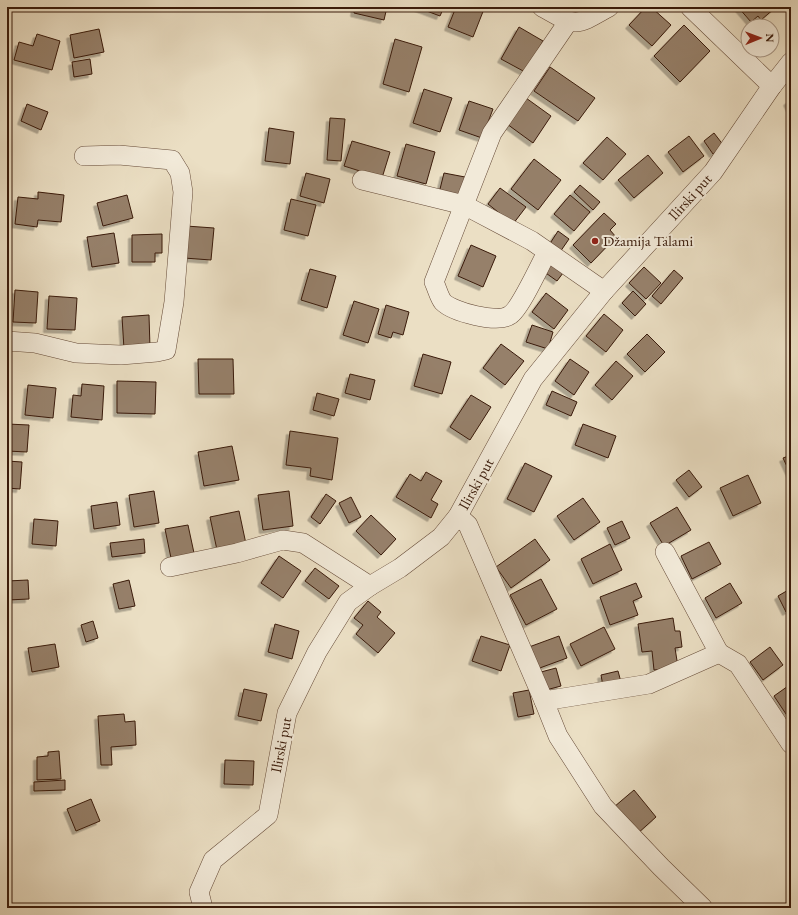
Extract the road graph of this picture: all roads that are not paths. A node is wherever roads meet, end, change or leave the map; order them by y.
1 (542, 7) edge
2 (608, 7) edge
3 (690, 7) edge
4 (568, 22) junction
5 (791, 62) edge
6 (772, 86) junction
7 (84, 156) dead end
8 (362, 180) dead end
9 (464, 205) junction
10 (547, 252) junction
11 (604, 292) junction
12 (7, 341) edge
13 (458, 516) junction
14 (665, 552) dead end
15 (170, 567) dead end
16 (370, 586) junction
17 (719, 653) junction
18 (544, 701) junction
19 (791, 744) edge
20 (203, 908) edge
21 (703, 908) edge

1 - 4 street
2 - 4 street
3 - 6 street
4 - 9 street
5 - 6 street, Ilirski put
6 - 11 street, Ilirski put
7 - 12 street
8 - 9 street
9 - 10 street
9 - 10 street
10 - 11 street
11 - 13 street, Ilirski put
13 - 16 street, Ilirski put
13 - 18 street
14 - 17 street
15 - 16 street
16 - 20 street, Ilirski put
17 - 18 street
17 - 19 street
18 - 21 street

